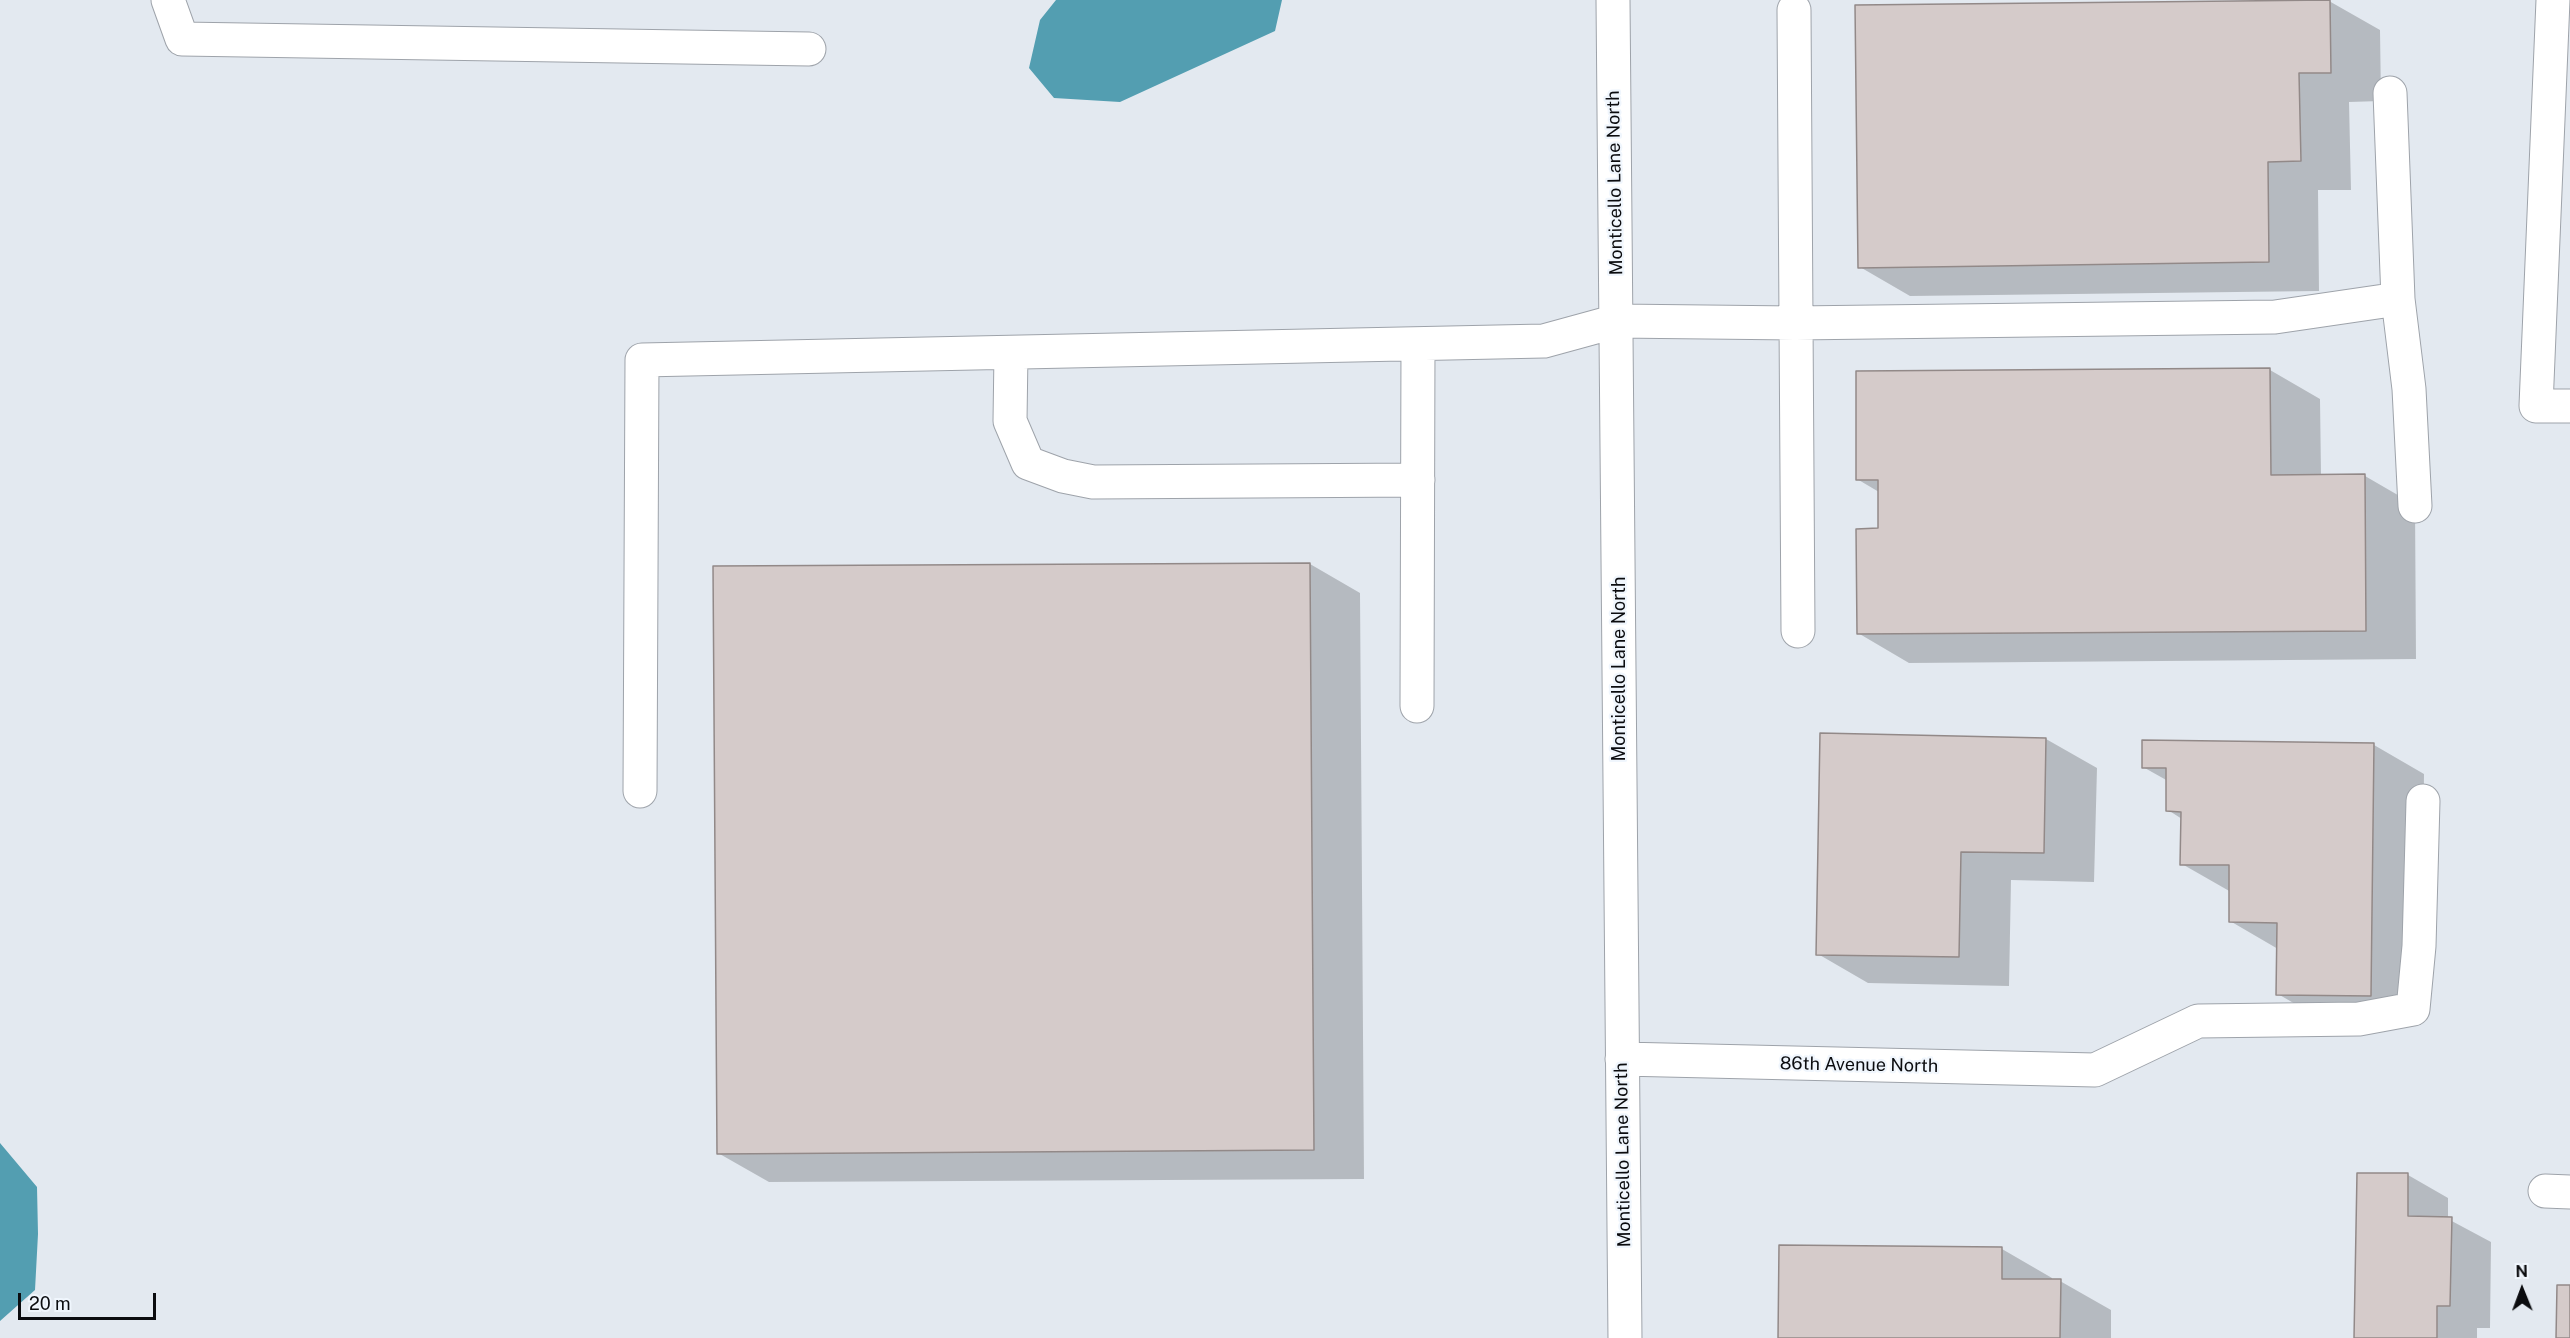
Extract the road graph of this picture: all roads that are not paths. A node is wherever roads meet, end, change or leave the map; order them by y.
1 (168, 0) edge
2 (1613, 0) edge
3 (2553, 0) edge
4 (1794, 10) dead end
5 (808, 50) dead end
6 (2559, 65) edge
7 (2390, 93) dead end
8 (2398, 299) junction
9 (1617, 321) junction
10 (1795, 323) junction
11 (1418, 344) junction
12 (1011, 352) junction
13 (2570, 406) edge
14 (1418, 480) junction
15 (2415, 506) dead end
16 (1798, 631) dead end
17 (1417, 706) dead end
18 (640, 791) dead end
19 (2423, 801) dead end
20 (1622, 1059) junction
21 (1625, 1338) edge

1 - 5 street
2 - 9 street, Monticello Lane North
3 - 6 street
4 - 10 street
6 - 13 street
7 - 8 street
8 - 10 street
8 - 15 street
9 - 10 street
9 - 11 street
9 - 20 street, Monticello Lane North
10 - 16 street
11 - 12 street
11 - 14 street
12 - 14 street
12 - 18 street
14 - 17 street
19 - 20 street, 86th Avenue North
20 - 21 street, Monticello Lane North

